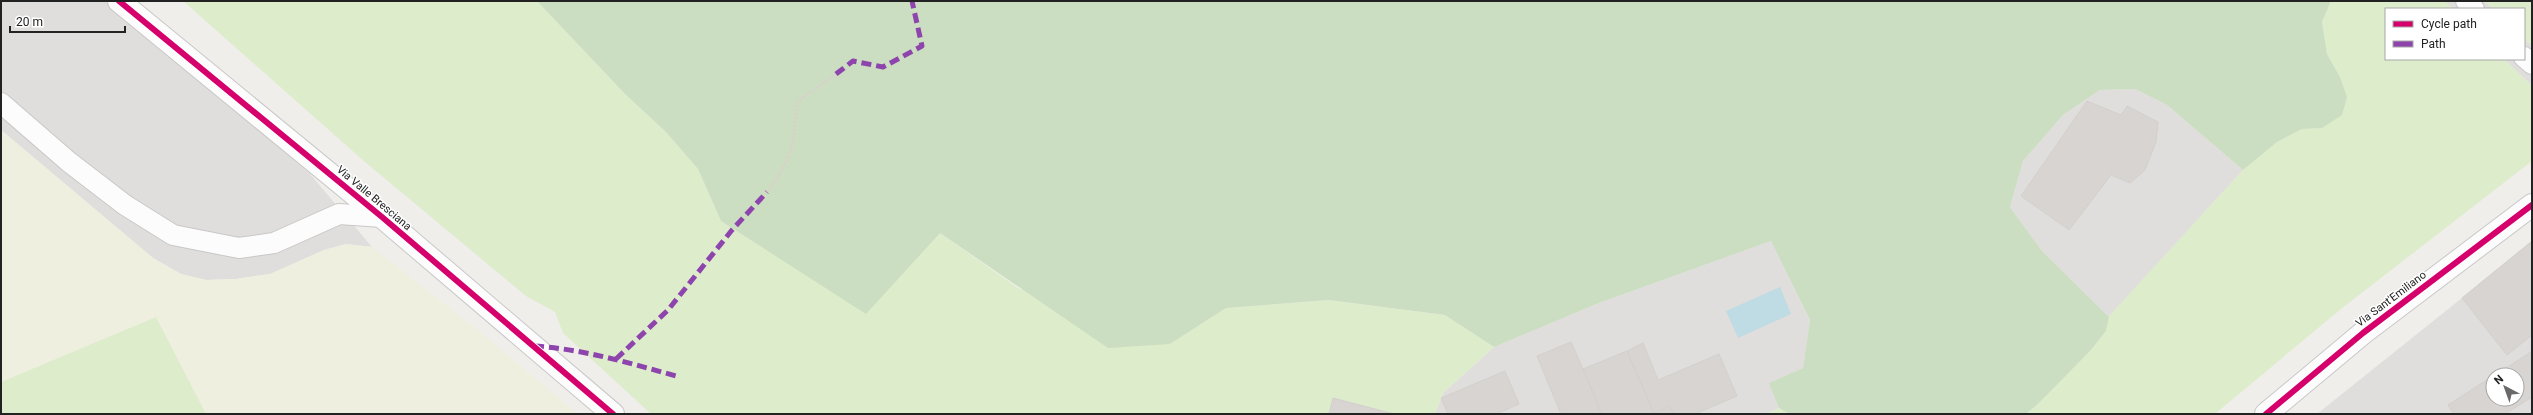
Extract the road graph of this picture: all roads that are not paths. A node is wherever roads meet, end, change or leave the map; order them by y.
1 (119, 1) edge
2 (1, 103) edge
3 (2532, 205) edge
4 (382, 217) junction
5 (613, 414) edge
6 (2266, 414) edge

1 - 4 street, Via Valle Bresciana
2 - 4 lane
3 - 6 street, Via Sant'Emiliano
4 - 5 street, Via Valle Bresciana

